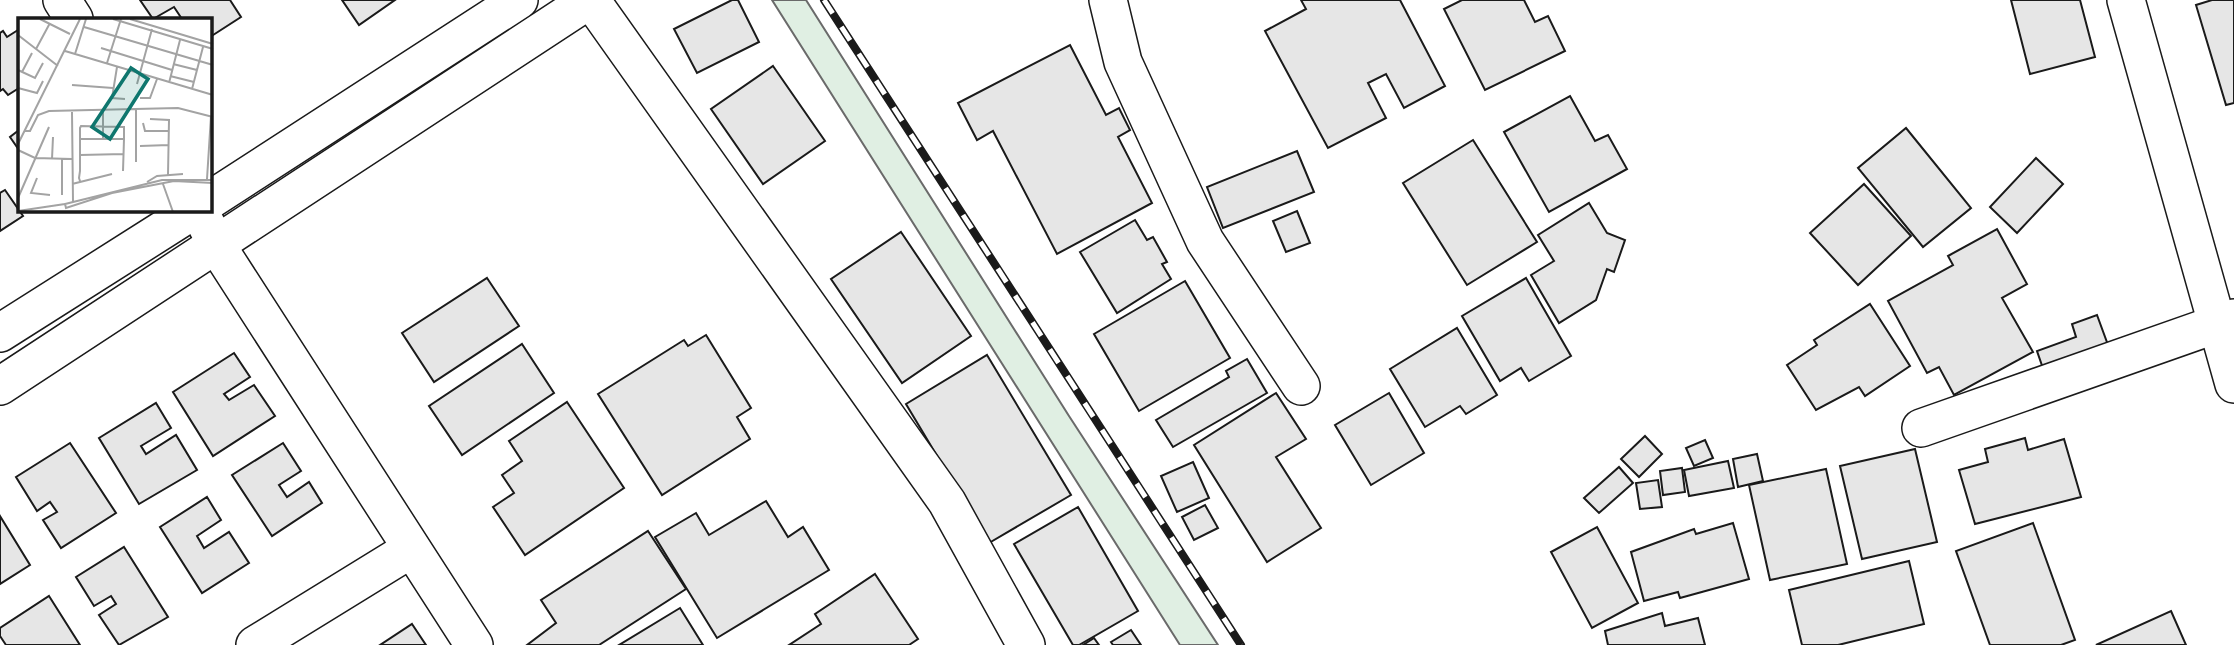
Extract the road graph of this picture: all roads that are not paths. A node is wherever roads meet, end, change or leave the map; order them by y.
1 (62, 0) edge
2 (519, 0) edge
3 (590, 0) edge
4 (1108, 0) edge
5 (2126, 0) edge
6 (74, 18) edge
7 (212, 199) edge
8 (194, 212) edge
9 (198, 212) edge
10 (217, 246) junction
11 (2226, 321) edge
12 (0, 333) edge
13 (2234, 384) edge
14 (0, 386) edge
15 (1301, 386) dead end
16 (1921, 428) dead end
17 (411, 549) junction
18 (255, 645) edge
19 (474, 645) edge
20 (1027, 645) edge

1 - 6 street
2 - 7 street
3 - 10 street
3 - 20 street
4 - 15 street
5 - 11 street
8 - 12 street
9 - 10 street
10 - 14 street
10 - 17 street
11 - 13 street
11 - 16 street
17 - 18 street
17 - 19 street

